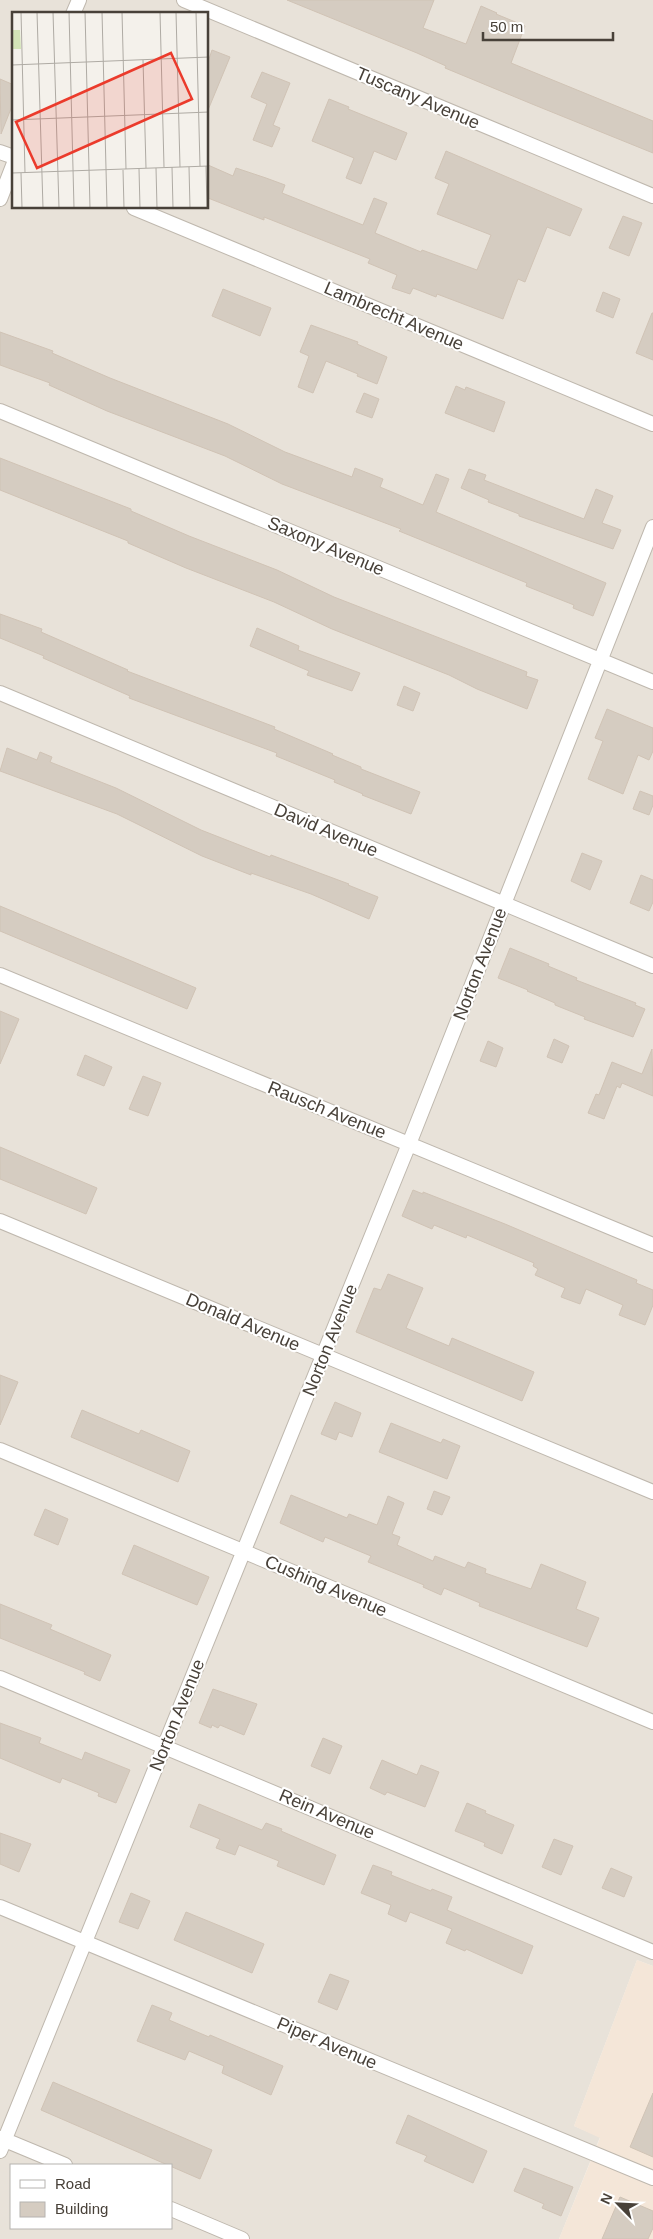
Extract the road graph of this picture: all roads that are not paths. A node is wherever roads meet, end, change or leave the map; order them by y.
1 (79, 0) edge
2 (184, 0) edge
3 (74, 12) edge
4 (0, 152) edge
5 (12, 156) edge
6 (12, 168) edge
7 (653, 196) edge
8 (0, 199) edge
9 (136, 209) edge
10 (0, 411) edge
11 (653, 424) edge
12 (653, 527) edge
13 (601, 660) junction
14 (653, 682) edge
15 (0, 693) edge
16 (504, 904) junction
17 (653, 966) edge
18 (0, 975) edge
19 (409, 1144) junction
20 (0, 1221) edge
21 (653, 1245) edge
22 (324, 1355) junction
23 (0, 1450) edge
24 (653, 1492) edge
25 (243, 1552) junction
26 (0, 1678) edge
27 (653, 1722) edge
28 (165, 1746) junction
29 (0, 1907) edge
30 (84, 1942) junction
31 (653, 1952) edge
32 (1, 2143) edge
33 (62, 2164) edge
34 (653, 2178) edge
35 (172, 2209) edge
36 (242, 2239) edge

1 - 3 street
2 - 7 street, Tuscany Avenue
4 - 5 street
6 - 8 street
9 - 11 street, Lambrecht Avenue
10 - 13 street, Saxony Avenue
12 - 13 street, Norton Avenue
13 - 14 street, Saxony Avenue
13 - 16 street, Norton Avenue
15 - 16 street, David Avenue
16 - 17 street, David Avenue
16 - 19 street, Norton Avenue
18 - 19 street, Rausch Avenue
19 - 21 street, Rausch Avenue
19 - 22 street, Norton Avenue
20 - 22 street, Donald Avenue
22 - 24 street, Donald Avenue
22 - 25 street, Norton Avenue
23 - 25 street, Cushing Avenue
25 - 27 street, Cushing Avenue
25 - 28 street, Norton Avenue
26 - 28 street, Rein Avenue
28 - 30 street, Norton Avenue
28 - 31 street, Rein Avenue
29 - 30 street, Piper Avenue
30 - 32 street, Norton Avenue
30 - 34 street, Piper Avenue
32 - 33 street
35 - 36 street

